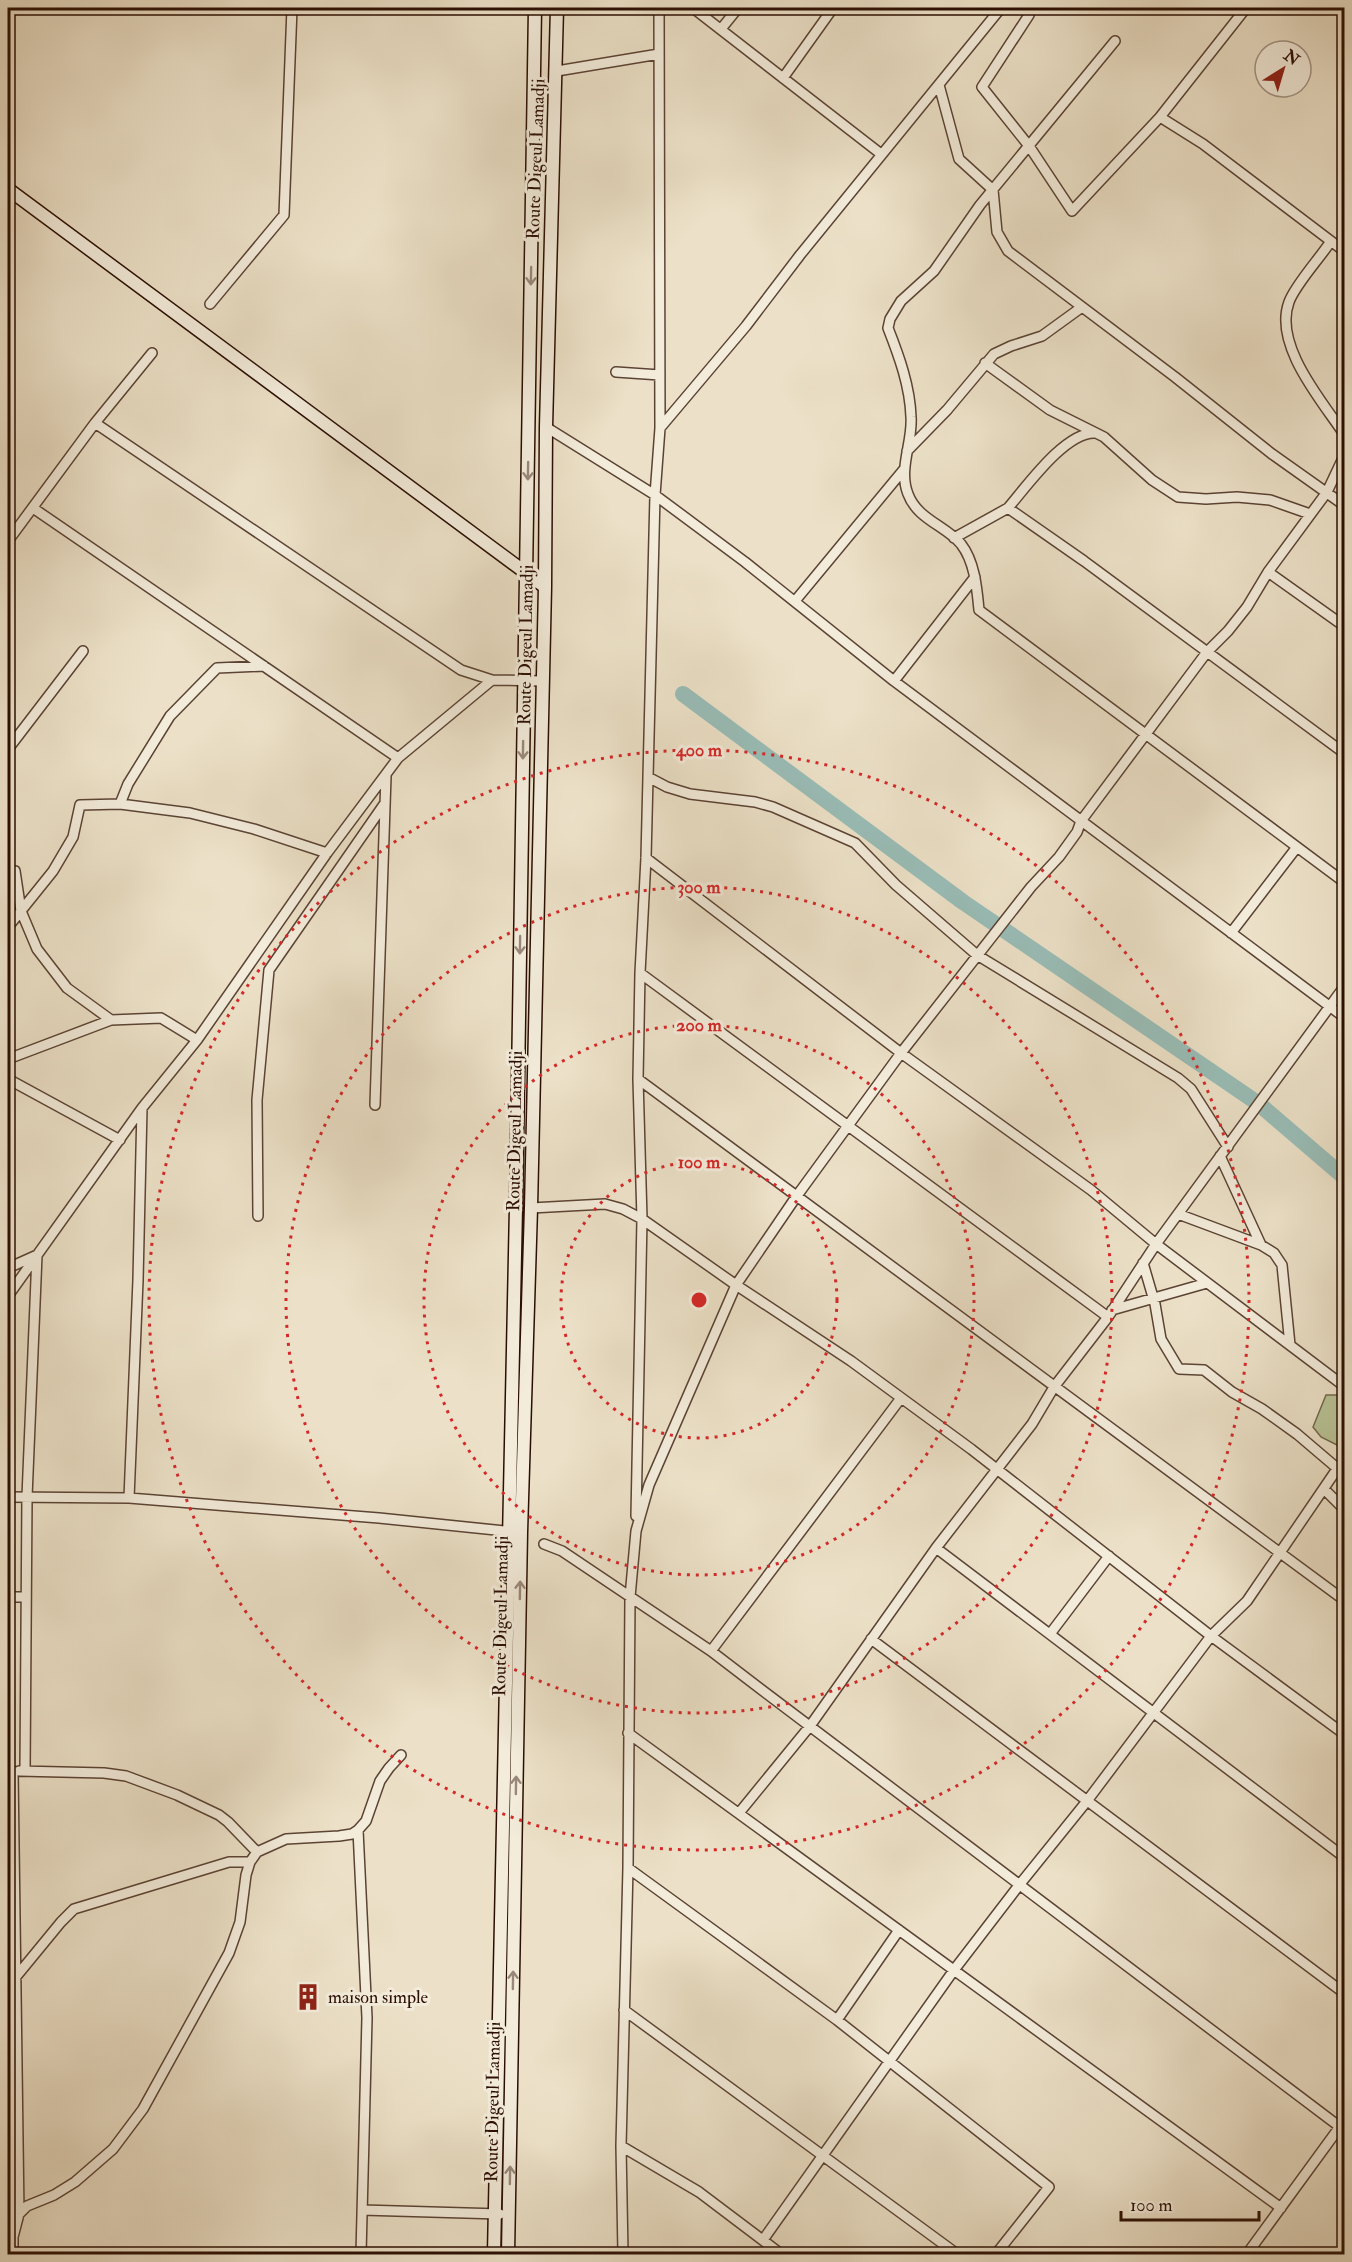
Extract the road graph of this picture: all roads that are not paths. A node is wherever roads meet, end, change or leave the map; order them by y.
1 (292, 8) edge
2 (535, 8) edge
3 (558, 8) edge
4 (659, 8) edge
5 (693, 8) edge
6 (738, 8) edge
7 (833, 8) edge
8 (1001, 8) edge
9 (1027, 8) edge
10 (1246, 8) edge
11 (721, 29) junction
12 (1115, 41) dead end
13 (659, 54) junction
14 (557, 71) junction
15 (783, 78) junction
16 (939, 85) junction
17 (1161, 117) junction
18 (1029, 146) junction
19 (881, 154) junction
20 (8, 189) edge
21 (993, 190) junction
22 (1331, 241) junction
23 (1344, 251) edge
24 (210, 304) dead end
25 (1082, 307) junction
26 (152, 353) dead end
27 (985, 363) junction
28 (616, 372) dead end
29 (660, 375) junction
30 (95, 423) junction
31 (546, 427) junction
32 (660, 428) junction
33 (1095, 433) junction
34 (1344, 434) edge
35 (907, 451) junction
36 (1344, 456) edge
37 (905, 468) junction
38 (1327, 492) junction
39 (655, 495) junction
40 (1344, 505) edge
41 (33, 508) junction
42 (1008, 508) junction
43 (1310, 514) junction
44 (954, 538) junction
45 (8, 541) edge
46 (1268, 572) junction
47 (526, 573) junction
48 (975, 577) junction
49 (545, 587) junction
50 (795, 601) junction
51 (1344, 626) edge
52 (83, 651) dead end
53 (1207, 652) junction
54 (264, 666) junction
55 (492, 680) junction
56 (524, 681) junction
57 (543, 681) junction
58 (894, 681) junction
59 (1146, 735) junction
60 (8, 748) edge
61 (1344, 753) edge
62 (398, 758) junction
63 (386, 776) junction
64 (648, 777) junction
65 (385, 802) junction
66 (120, 804) junction
67 (1081, 821) junction
68 (1297, 847) junction
69 (327, 853) junction
70 (646, 858) junction
71 (8, 871) edge
72 (1344, 882) edge
73 (21, 911) junction
74 (8, 927) edge
75 (1232, 933) junction
76 (977, 955) junction
77 (640, 973) junction
78 (1344, 987) edge
79 (1331, 1007) junction
80 (1344, 1017) edge
81 (111, 1020) junction
82 (197, 1040) junction
83 (901, 1053) junction
84 (8, 1059) edge
85 (8, 1079) edge
86 (638, 1079) junction
87 (375, 1105) dead end
88 (142, 1108) junction
89 (848, 1126) junction
90 (120, 1140) junction
91 (1228, 1147) junction
92 (1220, 1156) junction
93 (796, 1197) junction
94 (531, 1208) junction
95 (1178, 1214) junction
96 (258, 1216) dead end
97 (642, 1219) junction
98 (1156, 1244) junction
99 (1261, 1245) junction
100 (37, 1255) junction
101 (1143, 1263) junction
102 (8, 1268) edge
103 (1208, 1283) junction
104 (736, 1285) junction
105 (8, 1296) edge
106 (1154, 1299) junction
107 (1110, 1314) junction
108 (1290, 1345) junction
109 (1344, 1386) edge
110 (1054, 1387) junction
111 (901, 1398) junction
112 (998, 1469) junction
113 (1341, 1472) edge
114 (1324, 1489) junction
115 (8, 1497) edge
116 (27, 1497) junction
117 (129, 1498) junction
118 (1344, 1509) edge
119 (636, 1531) junction
120 (515, 1532) junction
121 (544, 1544) dead end
122 (936, 1548) junction
123 (1280, 1553) junction
124 (1109, 1556) junction
125 (8, 1597) edge
126 (26, 1597) junction
127 (630, 1597) junction
128 (1344, 1600) edge
129 (1050, 1634) junction
130 (1211, 1636) junction
131 (871, 1639) junction
132 (711, 1652) junction
133 (1153, 1713) junction
134 (810, 1726) junction
135 (628, 1733) junction
136 (1344, 1734) edge
137 (401, 1755) dead end
138 (10, 1771) edge
139 (25, 1771) junction
140 (1087, 1802) junction
141 (739, 1813) junction
142 (358, 1830) junction
143 (257, 1852) junction
144 (1344, 1857) edge
145 (250, 1862) junction
146 (628, 1868) junction
147 (1020, 1884) junction
148 (899, 1930) junction
149 (954, 1970) junction
150 (15, 1978) junction
151 (1344, 1992) edge
152 (624, 2010) junction
153 (837, 2020) junction
154 (889, 2061) junction
155 (1343, 2126) edge
156 (621, 2146) junction
157 (823, 2155) junction
158 (1281, 2208) junction
159 (362, 2210) junction
160 (19, 2214) junction
161 (495, 2214) junction
162 (509, 2215) junction
163 (763, 2241) junction
164 (13, 2254) edge
165 (361, 2254) edge
166 (494, 2254) edge
167 (508, 2254) edge
168 (623, 2254) edge
169 (781, 2254) edge
170 (957, 2254) edge
171 (996, 2254) edge
172 (1247, 2254) edge

1 - 24 street
2 -> 47 main road, Route Digeul Lamadji
3 - 14 main road, Route Digeul Lamadji
4 - 13 street
5 - 11 street
6 - 11 street
7 - 15 street
8 - 16 street
9 - 18 street
10 - 17 street
11 - 15 street
12 - 18 street
13 - 14 street
13 - 29 street
14 - 31 main road, Route Digeul Lamadji
15 - 19 street
16 - 19 street
16 - 21 street
17 - 18 street
17 - 22 street
18 - 21 street
19 - 32 street
20 - 47 main road
21 - 25 street
21 - 35 street
22 - 23 street
22 - 34 street
25 - 27 street
25 - 38 street
26 - 30 street
27 - 33 street
27 - 35 street
28 - 29 street
29 - 32 street
30 - 41 street
30 - 55 street
31 - 39 street
31 - 49 main road, Route Digeul Lamadji
32 - 39 street
33 - 42 street
33 - 43 street
35 - 37 street
36 - 38 street
37 - 44 street
37 - 50 street
38 - 40 street
38 - 43 street
39 - 50 street
39 - 64 street
41 - 45 street
41 - 54 street
42 - 44 street
42 - 53 street
43 - 46 street
44 - 48 street
46 - 51 street
46 - 53 street
47 - 49 main road
47 - 56 main road, Route Digeul Lamadji
48 - 58 street
48 - 59 street
49 - 57 main road, Route Digeul Lamadji
50 - 58 street
52 - 60 street
53 - 59 street
53 - 61 street
54 - 62 street
54 - 66 street
55 - 56 street
55 - 62 street
56 - 57 street
56 -> 120 main road, Route Digeul Lamadji
57 - 94 main road, Route Digeul Lamadji
58 - 67 street
59 - 67 street
59 - 68 street
62 - 63 street
63 - 65 street
63 - 69 street
64 - 70 street
64 - 76 street
65 - 87 street
65 - 96 street
66 - 69 street
66 - 73 street
67 - 75 street
67 - 76 street
68 - 72 street
68 - 75 street
69 - 82 street
70 - 77 street
70 - 83 street
71 - 73 street
73 - 74 street
73 - 81 street
75 - 79 street
76 - 83 street
76 - 91 street
77 - 86 street
77 - 89 street
78 - 79 street
79 - 80 street
79 - 91 street
81 - 82 street
81 - 84 street
82 - 88 street
83 - 89 street
83 - 98 street
85 - 90 street
86 - 93 street
86 - 97 street
88 - 90 street
88 - 117 street
89 - 93 street
89 - 107 street
90 - 100 street
91 - 92 street
92 - 95 street
92 - 99 street
93 - 104 street
93 - 110 street
94 - 97 street
94 - 120 main road, Route Digeul Lamadji
95 - 98 street
95 - 99 street
97 - 104 street
97 - 119 street
98 - 101 street
98 - 103 street
99 - 108 street
100 - 102 street
100 - 105 street
100 - 116 street
101 - 106 street
101 - 107 street
103 - 106 street
103 - 108 street
104 - 111 street
104 - 119 street
106 - 107 street
106 - 113 street
107 - 110 street
108 - 109 street
110 - 112 street
110 - 123 street
111 - 112 street
111 - 132 street
112 - 122 street
112 - 124 street
113 - 114 street
114 - 118 street
114 - 123 street
115 - 116 street
116 - 117 street
116 - 126 street
117 - 120 street
119 - 127 street
120 - 161 main road, Route Digeul Lamadji
162 -> 120 main road, Route Digeul Lamadji
121 - 127 street
122 - 129 street
122 - 131 street
123 - 128 street
123 - 130 street
124 - 129 street
124 - 130 street
125 - 126 street
126 - 139 street
127 - 132 street
127 - 135 street
129 - 133 street
130 - 133 street
130 - 136 street
131 - 134 street
131 - 140 street
132 - 134 street
133 - 140 street
133 - 144 street
134 - 141 street
134 - 147 street
135 - 141 street
135 - 146 street
137 - 142 street
138 - 139 street
138 - 150 street
139 - 143 street
140 - 147 street
140 - 151 street
141 - 148 street
142 - 143 street
142 - 159 street
143 - 145 street
145 - 150 street
145 - 160 street
146 - 152 street
146 - 153 street
147 - 149 street
147 - 155 street
148 - 149 street
148 - 153 street
149 - 154 street
149 - 158 street
150 - 160 street
152 - 156 street
152 - 157 street
153 - 154 street
154 - 157 street
154 - 171 street
155 - 158 street
156 - 163 street
156 - 168 street
157 - 163 street
157 - 170 street
158 - 172 street
159 - 161 street
159 - 165 street
160 - 164 street
161 - 162 street
161 - 166 main road, Route Digeul Lamadji
162 - 167 main road, Route Digeul Lamadji
163 - 169 street

